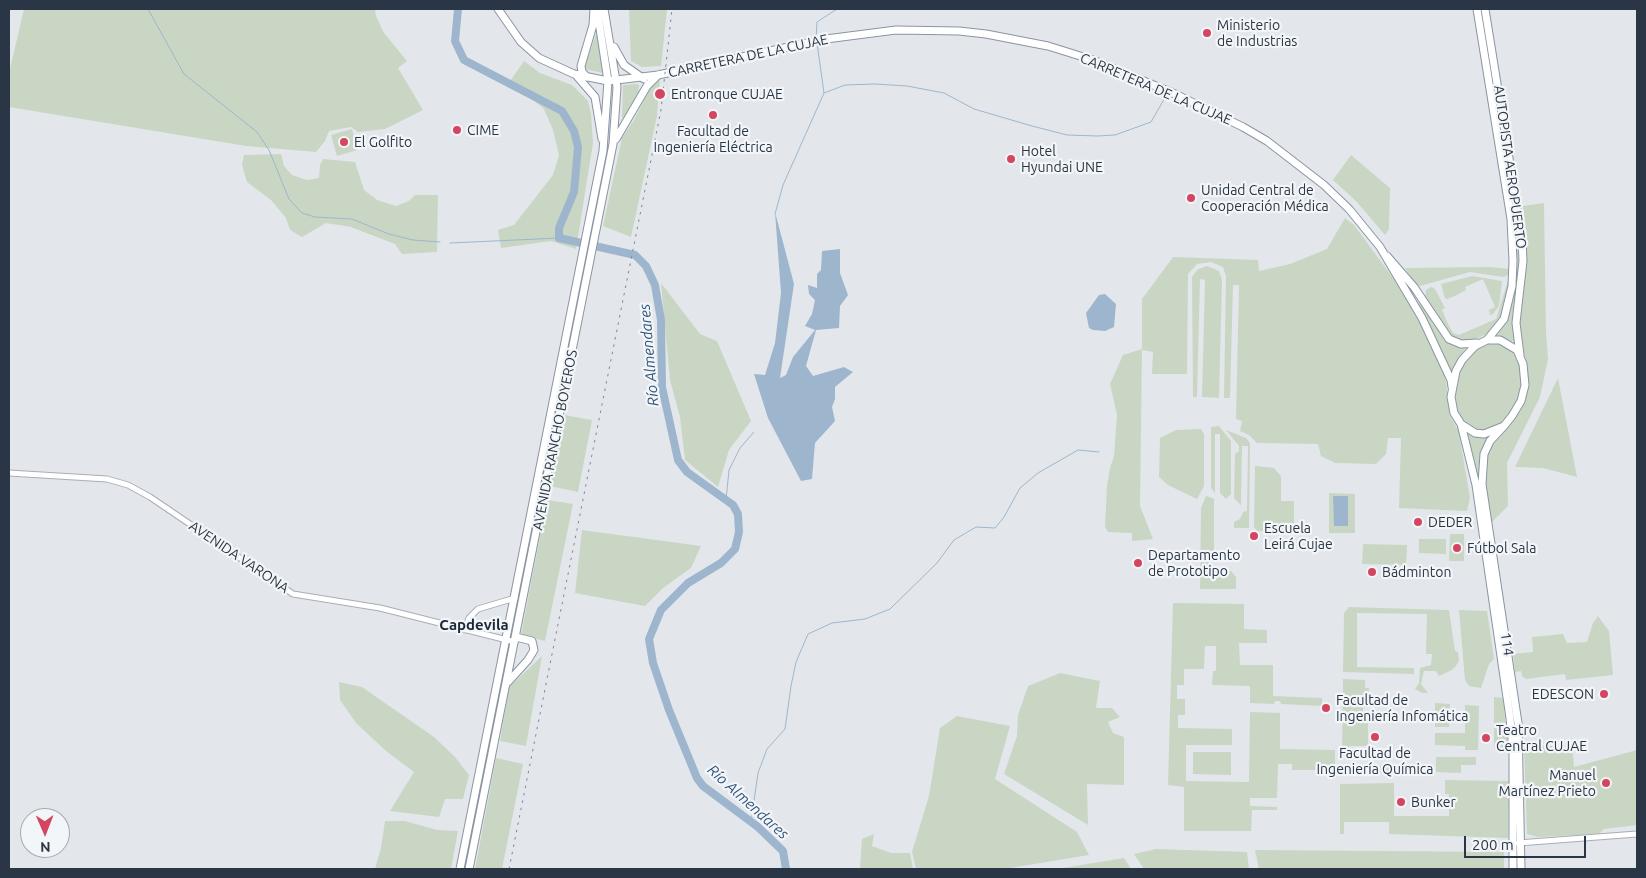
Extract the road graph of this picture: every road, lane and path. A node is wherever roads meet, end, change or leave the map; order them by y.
1 (498, 9) edge
2 (596, 9) edge
3 (604, 9) edge
4 (1476, 9) edge
5 (1486, 9) edge
6 (609, 30) junction
7 (584, 56) junction
8 (564, 70) junction
9 (574, 74) junction
10 (658, 75) junction
11 (588, 77) junction
12 (642, 78) junction
13 (608, 81) junction
14 (616, 81) junction
15 (646, 90) junction
16 (603, 151) junction
17 (612, 151) junction
18 (595, 214) junction
19 (1381, 249) junction
20 (584, 271) junction
21 (1419, 294) junction
22 (1422, 318) junction
23 (1485, 341) junction
24 (1520, 355) junction
25 (1452, 387) junction
26 (1460, 424) junction
27 (1504, 426) junction
28 (9, 473) edge
29 (515, 598) junction
30 (1493, 602) junction
31 (1501, 602) junction
32 (465, 630) junction
33 (507, 639) junction
34 (516, 640) junction
35 (505, 687) junction
36 (1637, 834) edge
37 (1513, 843) junction
38 (1521, 843) junction
39 (460, 869) edge
40 (469, 869) edge
41 (1512, 869) edge
42 (1521, 869) edge

1 - 8 highway, CARRETERA DE LA CUJAE
2 - 7 highway
2 - 13 highway, AVENIDA RANCHO BOYEROS
3 - 6 highway, AVENIDA RANCHO BOYEROS
4 - 23 highway, AUTOPISTA AEROPUERTO
5 - 24 highway, AUTOPISTA AEROPUERTO
6 - 12 highway
6 - 14 highway, AVENIDA RANCHO BOYEROS
7 - 8 highway
7 - 11 highway
8 - 9 highway, CARRETERA DE LA CUJAE
9 - 11 highway, CARRETERA DE LA CUJAE
9 - 16 highway
10 - 12 highway, CARRETERA DE LA CUJAE
10 - 15 highway
10 - 19 highway, CARRETERA DE LA CUJAE
11 - 13 highway, CARRETERA DE LA CUJAE
12 - 14 highway, CARRETERA DE LA CUJAE
12 - 15 highway
13 - 14 highway, CARRETERA DE LA CUJAE
13 - 16 highway, AVENIDA RANCHO BOYEROS
14 - 17 highway, AVENIDA RANCHO BOYEROS
15 - 17 highway
16 - 18 highway, AVENIDA RANCHO BOYEROS
17 - 18 highway, AVENIDA RANCHO BOYEROS
18 - 20 highway, AVENIDA RANCHO BOYEROS
19 - 21 highway, CARRETERA DE LA CUJAE
19 - 22 highway, CARRETERA DE LA CUJAE
20 - 29 highway, AVENIDA RANCHO BOYEROS
20 - 34 highway, AVENIDA RANCHO BOYEROS
21 - 22 highway
21 - 23 highway, CARRETERA DE LA CUJAE
22 - 25 highway, CARRETERA DE LA CUJAE
23 - 24 highway
23 - 25 highway
24 - 27 highway
25 - 26 highway
26 - 27 highway
26 - 30 highway, 114
27 - 31 highway, 114
28 - 32 street, AVENIDA VARONA
29 - 32 street
29 - 33 highway, AVENIDA RANCHO BOYEROS
30 - 31 highway
30 - 37 highway, 114
31 - 38 highway, 114
32 - 33 street, AVENIDA VARONA
33 - 34 street, AVENIDA VARONA
33 - 39 highway, AVENIDA RANCHO BOYEROS
34 - 35 highway, AVENIDA RANCHO BOYEROS
34 - 35 highway
35 - 40 highway, AVENIDA RANCHO BOYEROS
36 - 38 street
37 - 38 street
37 - 41 highway, 114
38 - 42 highway, 114

